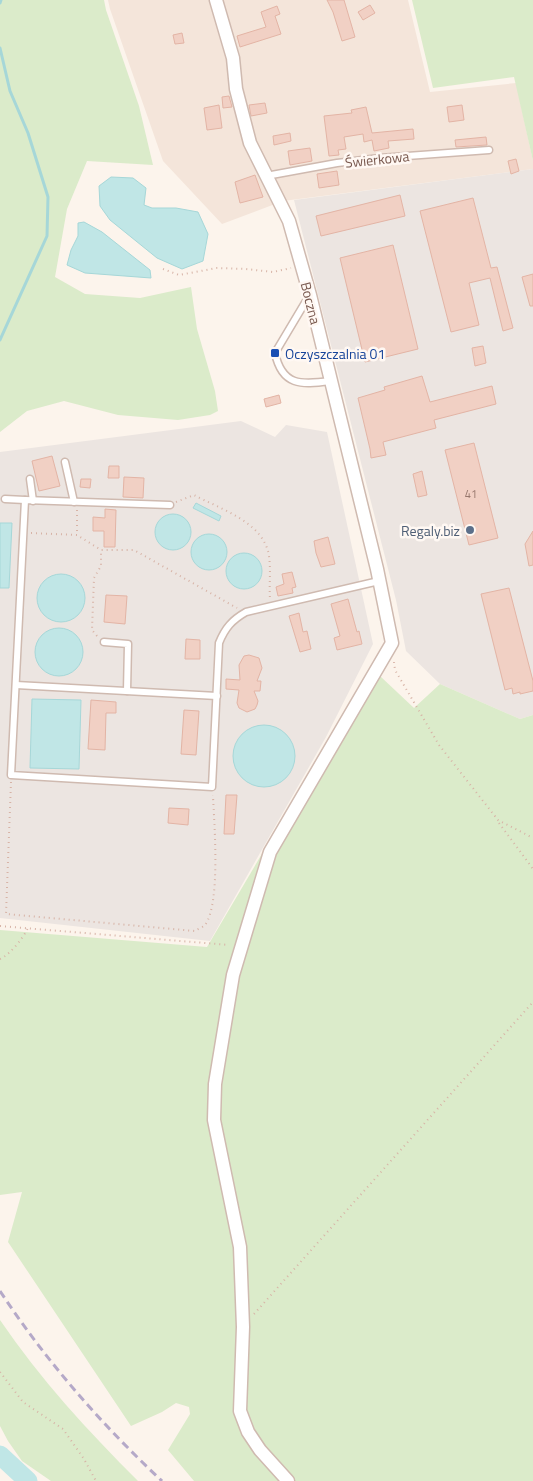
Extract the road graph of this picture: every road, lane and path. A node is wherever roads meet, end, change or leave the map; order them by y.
1 (216, 0) edge
2 (489, 150) dead end
3 (266, 176) junction
4 (302, 265) junction
5 (163, 269) dead end
6 (310, 294) junction
7 (330, 381) junction
8 (65, 462) dead end
9 (30, 480) dead end
10 (5, 499) dead end
11 (25, 500) junction
12 (33, 501) junction
13 (74, 502) junction
14 (170, 505) joint
15 (23, 533) junction
16 (77, 535) junction
17 (101, 550) junction
18 (379, 581) junction
19 (270, 607) junction
20 (246, 612) junction
21 (104, 642) joint
22 (392, 643) junction
23 (16, 685) junction
24 (127, 691) junction
25 (217, 696) junction
26 (12, 776) junction
27 (212, 787) junction
28 (498, 820) junction
29 (533, 838) edge
30 (533, 870) edge
31 (0, 926) edge
32 (28, 928) junction
33 (242, 947) junction
34 (0, 959) edge
35 (533, 1002) edge
36 (243, 1327) junction
37 (0, 1372) edge
38 (96, 1481) edge
39 (288, 1481) edge

1 - 3 street, Boczna
2 - 3 lane, Świerkowa
3 - 4 street, Boczna
4 - 5 path
4 - 6 street, Boczna
6 - 7 street, Boczna
6 - 7 lane
7 - 18 street, Boczna
8 - 13 lane
9 - 12 lane
10 - 11 lane
11 - 12 lane
11 - 15 lane
12 - 13 lane
13 - 14 lane
13 - 16 path
14 - 19 path
15 - 16 path
15 - 23 lane
16 - 17 path
17 - 20 path
17 - 21 path
18 - 19 lane
18 - 22 street, Boczna
19 - 20 lane
20 - 25 lane
21 - 24 lane
22 - 28 path
22 - 33 street
23 - 24 lane
23 - 26 lane
24 - 25 lane
25 - 27 lane
26 - 27 lane
26 - 27 path
28 - 29 path
28 - 30 path
31 - 32 path
32 - 33 path
32 - 34 path
33 - 36 street
35 - 36 path
36 - 39 street
37 - 38 path

